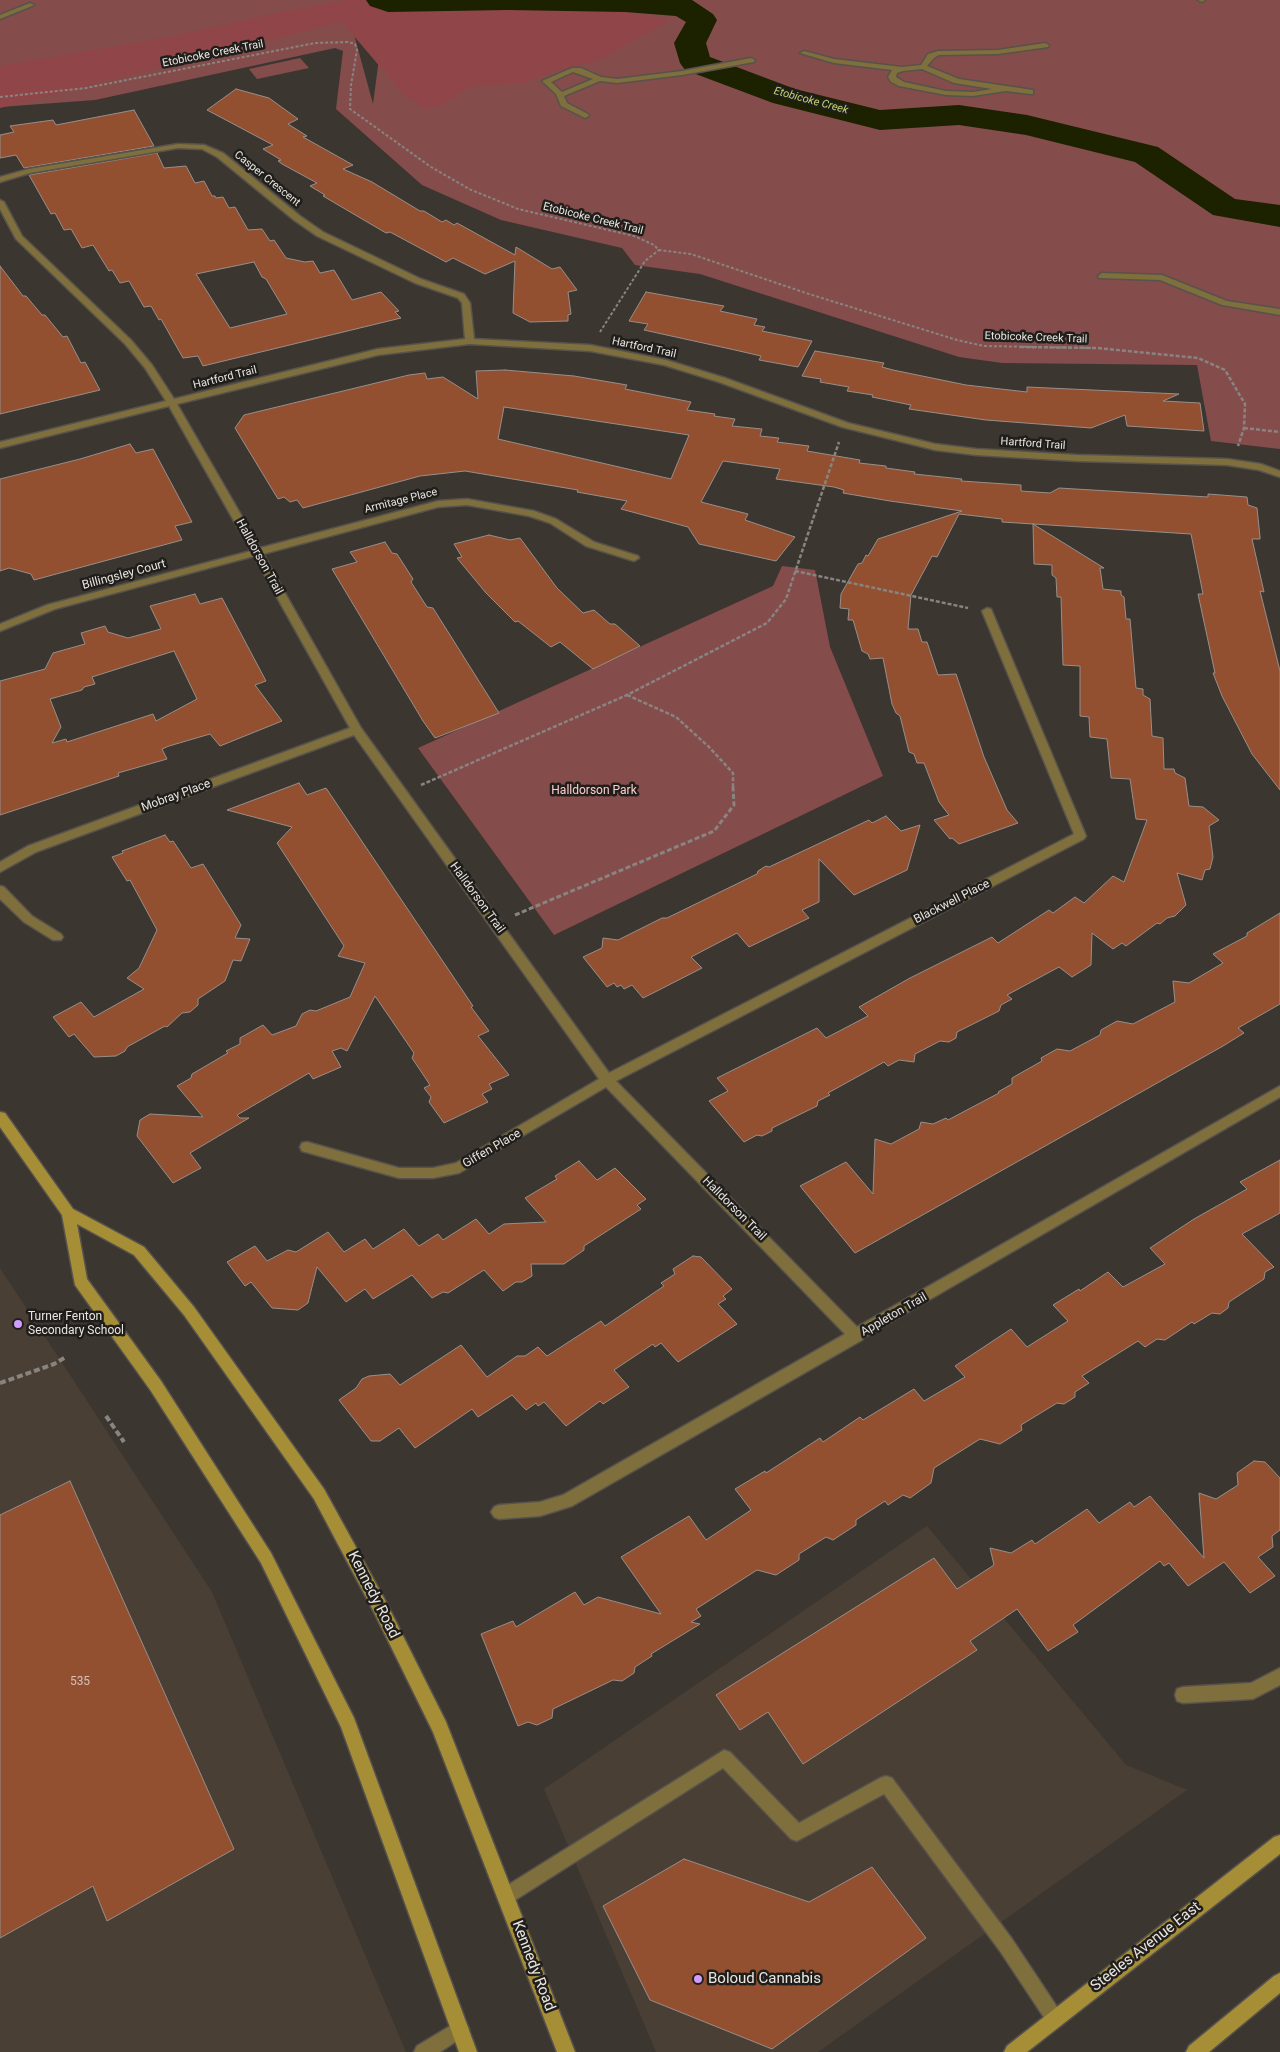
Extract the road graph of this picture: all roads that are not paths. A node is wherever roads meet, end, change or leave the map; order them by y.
1 (30, 5) dead end
2 (0, 17) edge
3 (1045, 45) dead end
4 (804, 53) dead end
5 (751, 60) dead end
6 (923, 66) junction
7 (902, 69) junction
8 (600, 79) junction
9 (1006, 89) junction
10 (1030, 92) dead end
11 (561, 95) junction
12 (585, 116) dead end
13 (0, 180) edge
14 (0, 202) edge
15 (1102, 276) dead end
16 (1280, 312) edge
17 (470, 340) junction
18 (172, 403) junction
19 (0, 445) edge
20 (1280, 474) edge
21 (257, 552) junction
22 (634, 558) dead end
23 (987, 611) road end
24 (0, 628) edge
25 (356, 730) junction
26 (0, 868) edge
27 (0, 890) edge
28 (57, 938) dead end
29 (607, 1080) junction
30 (1280, 1092) edge
31 (0, 1118) edge
32 (307, 1147) dead end
33 (68, 1213) junction
34 (857, 1336) junction
35 (499, 1512) dead end
36 (1280, 1676) edge
37 (1183, 1695) dead end
38 (1280, 1843) edge
39 (506, 1896) junction
40 (1280, 1982) edge
41 (1054, 2019) junction
42 (460, 2029) junction
43 (423, 2052) edge
44 (468, 2052) edge
45 (566, 2052) edge
46 (1012, 2052) edge
47 (1195, 2052) edge

1 - 2 street
3 - 6 street
4 - 7 street
5 - 8 street
6 - 7 street
6 - 9 street
7 - 9 street
8 - 11 street
8 - 11 street
9 - 10 street
11 - 12 street
13 - 17 street, Casper Crescent
14 - 18 street
15 - 16 street
17 - 18 street, Hartford Trail
17 - 20 street, Hartford Trail
18 - 19 street, Hartford Trail
18 - 21 street, Halldorson Trail
21 - 22 street, Armitage Place
21 - 24 street, Billingsley Court
21 - 25 street, Halldorson Trail
23 - 29 street, Blackwell Place
25 - 26 street, Mobray Place
25 - 29 street, Halldorson Trail
27 - 28 street
29 - 32 street, Giffen Place
29 - 34 street, Halldorson Trail
30 - 34 street, Appleton Trail
31 - 33 main road, Kennedy Road
33 - 39 main road, Kennedy Road
33 - 42 main road, Kennedy Road
34 - 35 street, Appleton Trail
36 - 37 street
38 - 41 main road, Steeles Avenue East
39 - 41 street
39 - 45 main road, Kennedy Road
40 - 47 main road
41 - 46 main road, Steeles Avenue East
42 - 43 street
42 - 44 main road, Kennedy Road

